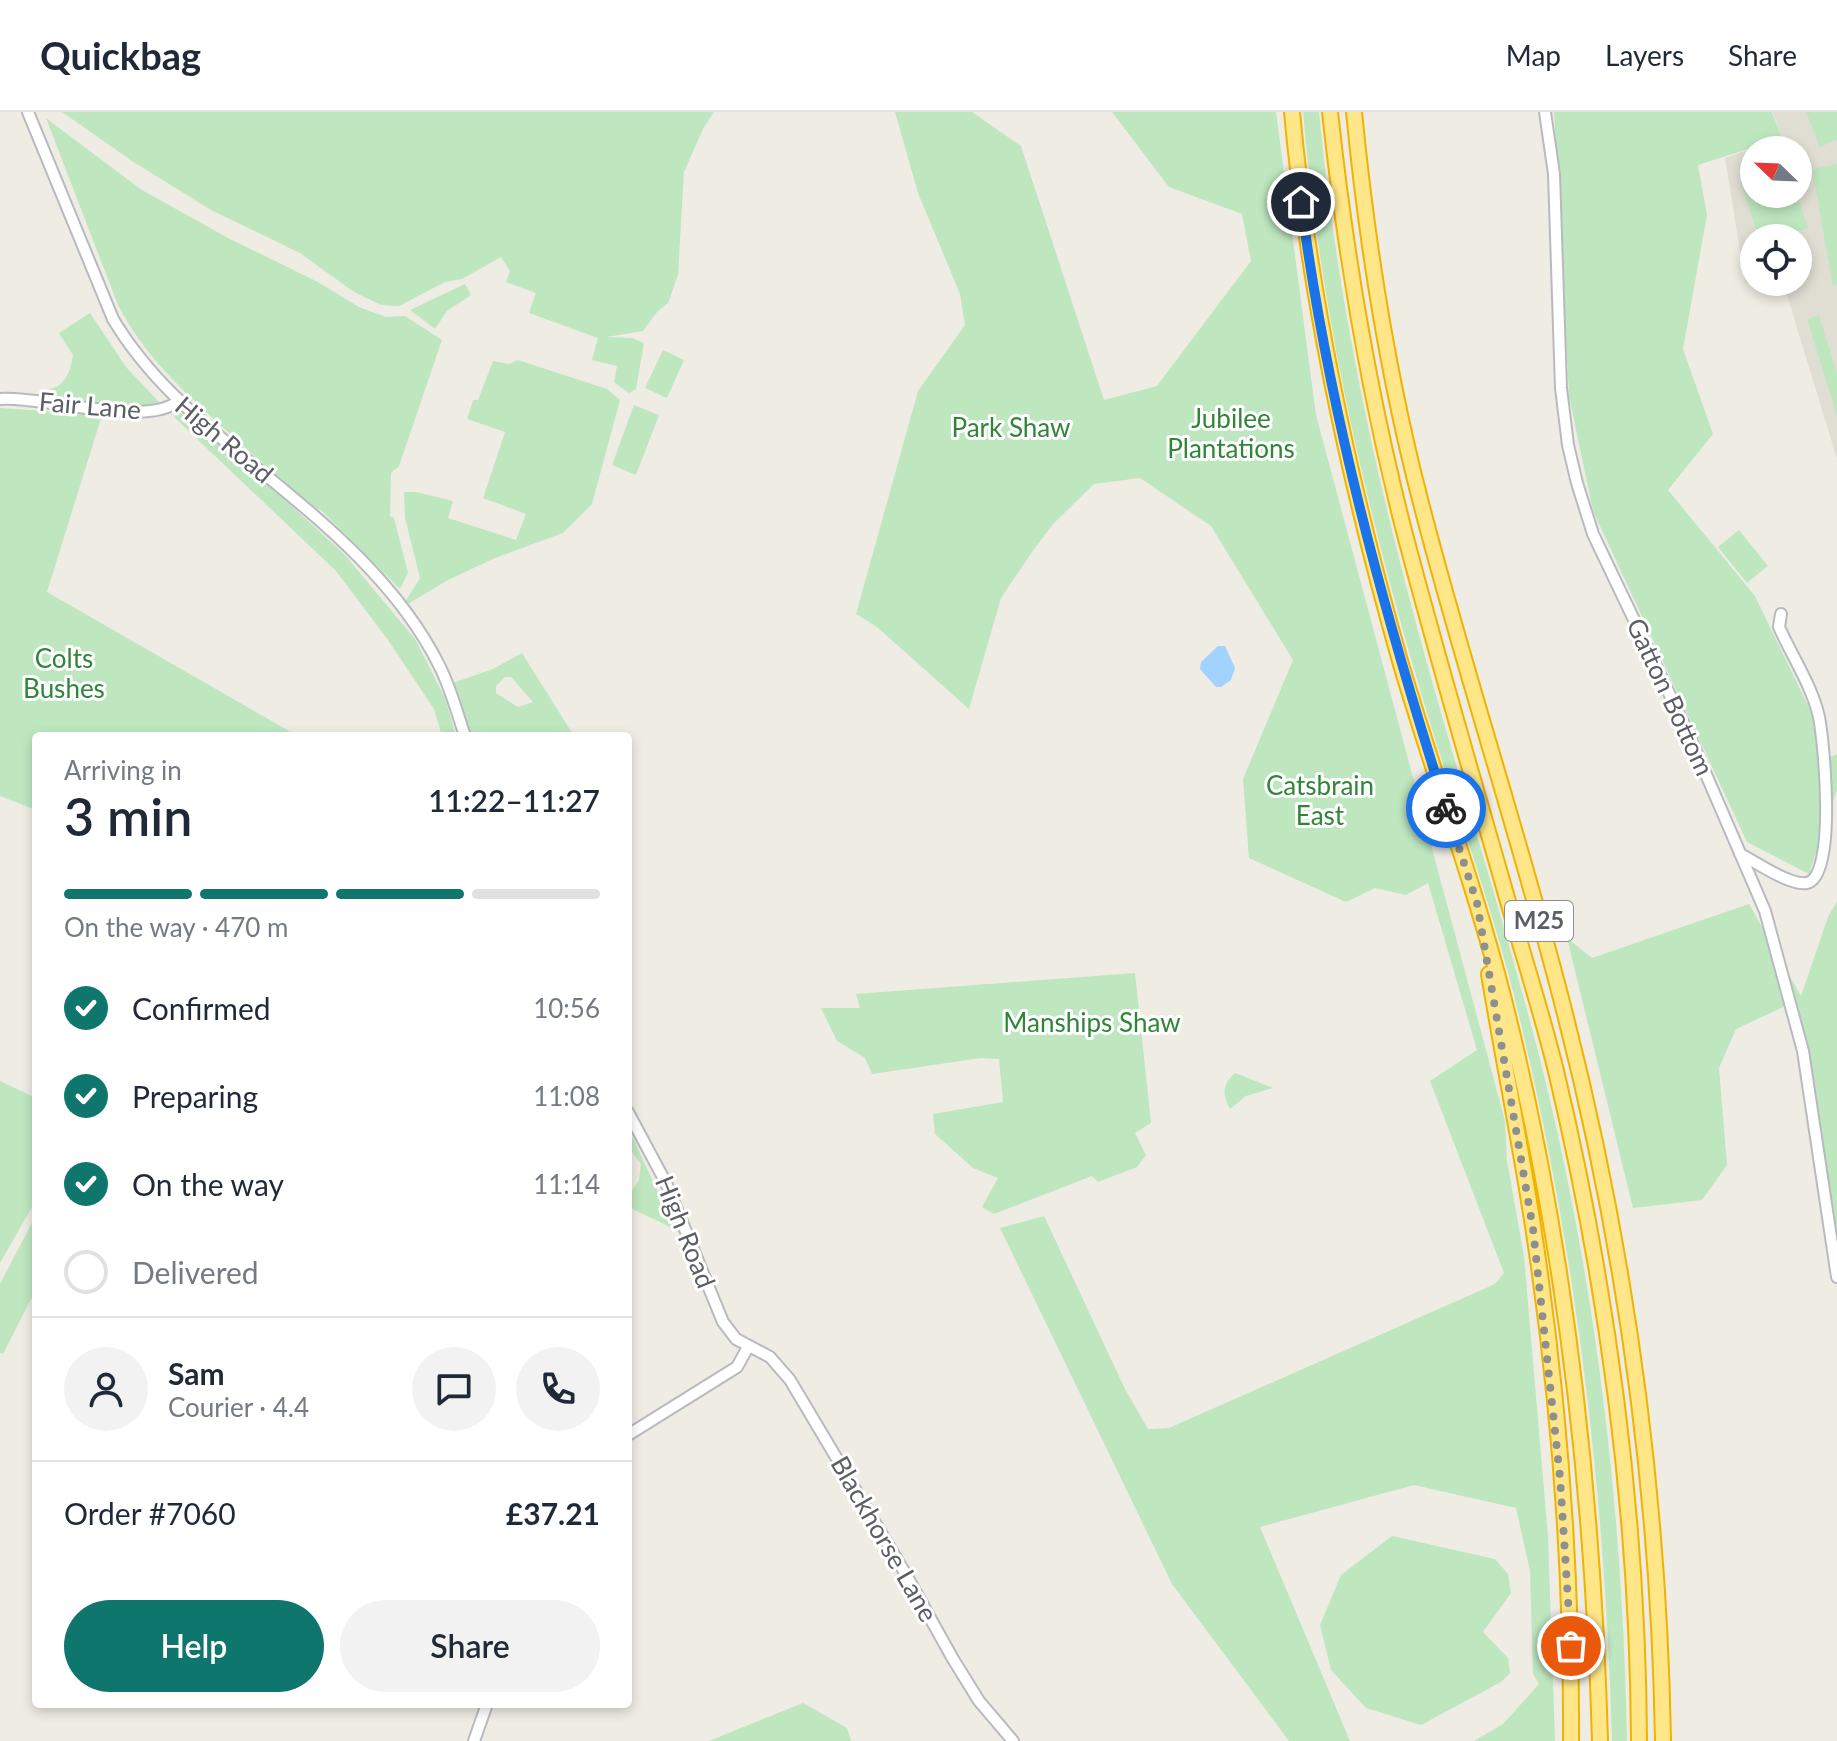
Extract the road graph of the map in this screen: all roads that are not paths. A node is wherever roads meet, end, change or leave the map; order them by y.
1 (28, 112) edge
2 (1292, 112) edge
3 (1330, 112) edge
4 (1354, 112) edge
5 (1545, 112) edge
6 (0, 399) edge
7 (178, 401) junction
8 (1781, 614) dead end
9 (464, 732) edge
10 (1740, 854) junction
11 (1477, 903) junction
12 (632, 1119) edge
13 (1837, 1277) edge
14 (748, 1347) junction
15 (632, 1433) edge
16 (486, 1708) edge
17 (474, 1741) edge
18 (1013, 1741) edge
19 (1571, 1741) edge
20 (1600, 1741) edge
21 (1639, 1741) edge
22 (1663, 1741) edge

1 - 7 street, High Road
2 - 11 highway, M25
3 - 21 highway, M25
4 - 22 highway, M25
5 - 10 street, Gatton Bottom
6 - 7 street, Fair Lane
7 - 9 street, High Road
8 - 10 street
10 - 13 street, Gatton Bottom
11 - 19 highway, M25
11 - 20 highway, M25
12 - 14 street, High Road
14 - 15 street
14 - 18 street, Blackhorse Lane
16 - 17 street

